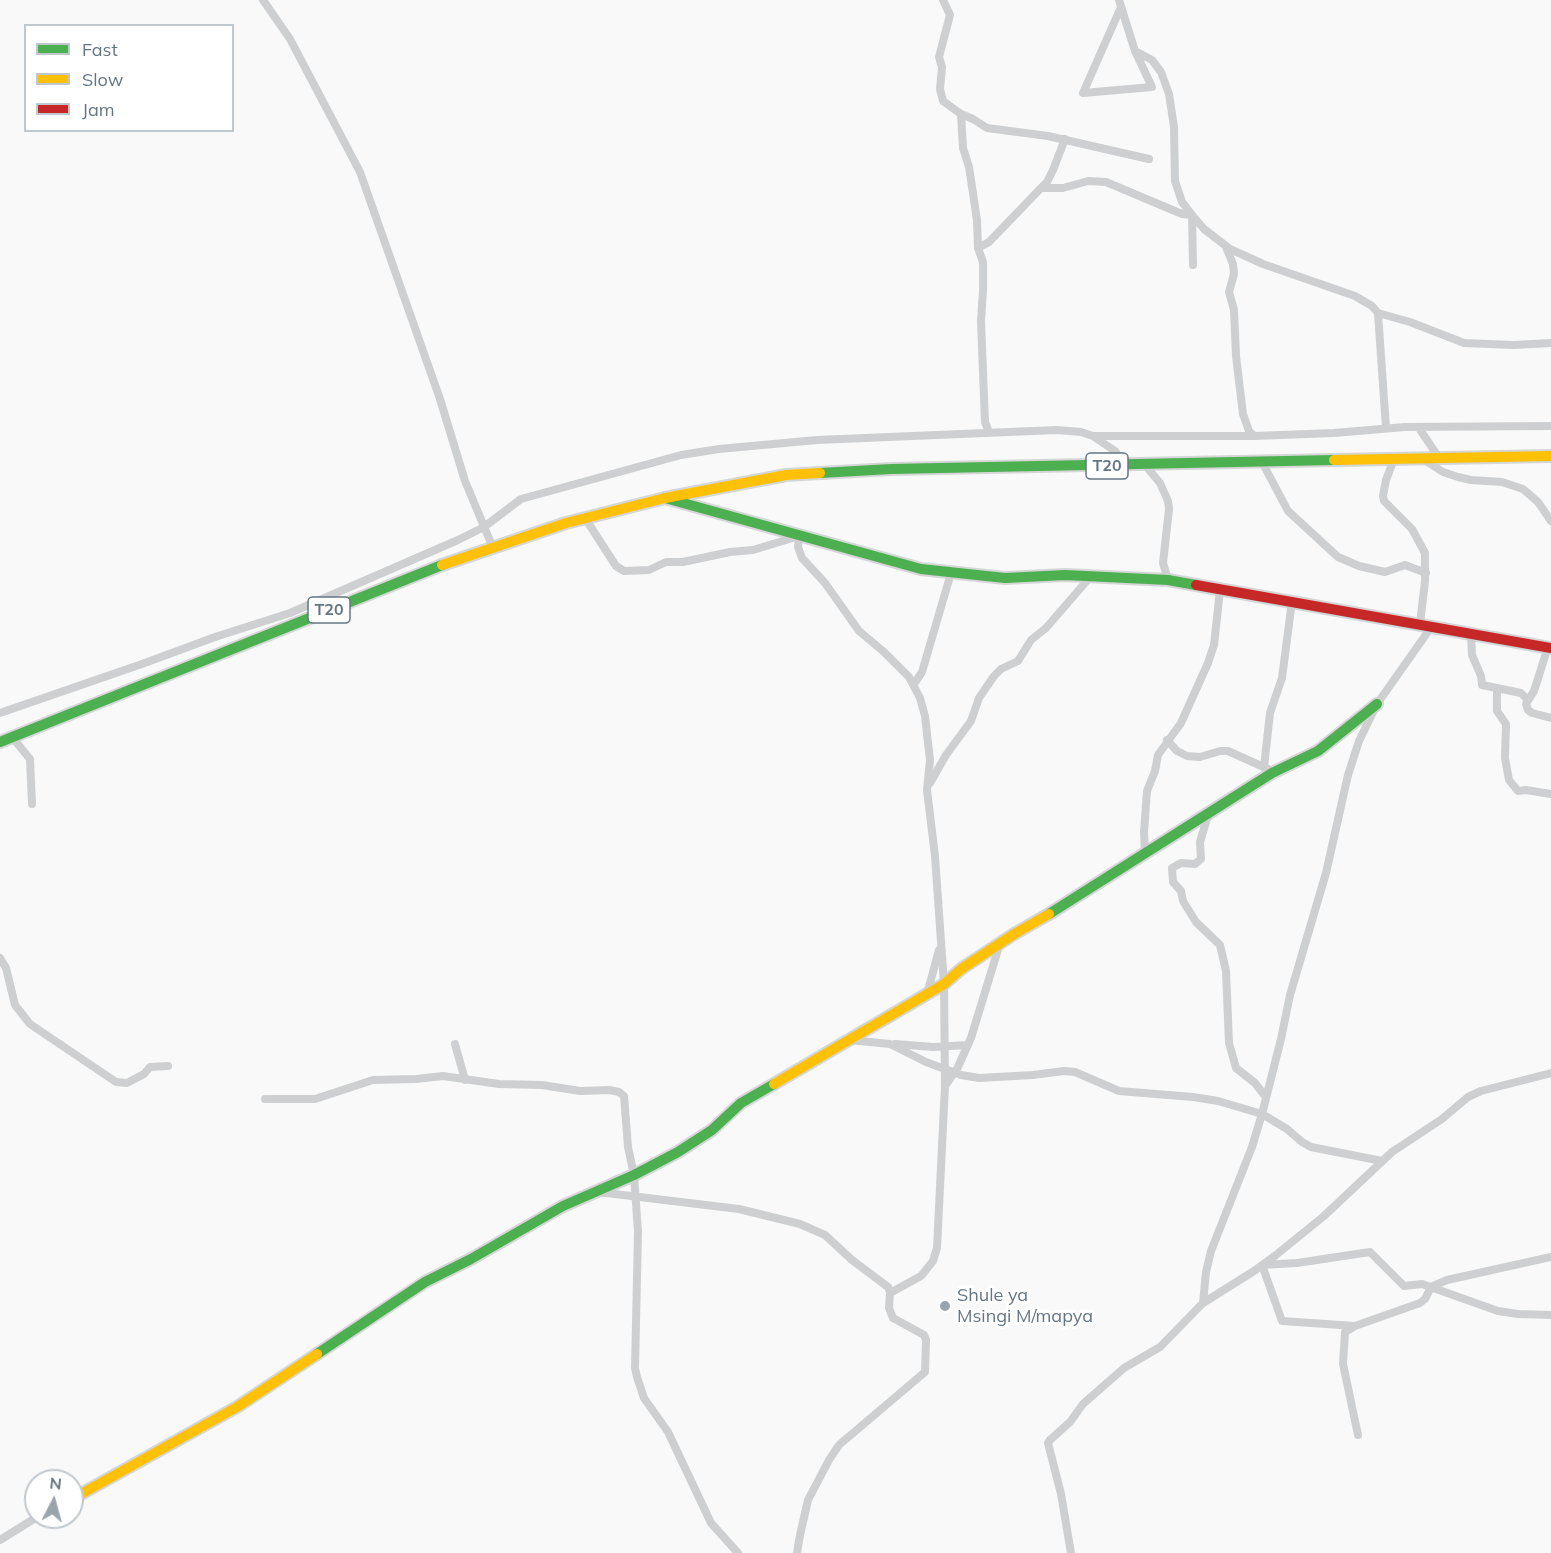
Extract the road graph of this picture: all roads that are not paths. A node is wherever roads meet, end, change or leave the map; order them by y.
1 (263, 0) edge
2 (943, 0) edge
3 (1120, 3) edge
4 (1135, 51) junction
5 (961, 114) junction
6 (1065, 140) junction
7 (1149, 159) dead end
8 (1041, 188) junction
9 (1192, 215) junction
10 (1226, 246) junction
11 (978, 248) junction
12 (1192, 265) dead end
13 (1378, 313) junction
14 (1551, 343) edge
15 (1551, 426) edge
16 (1386, 428) junction
17 (1419, 428) junction
18 (989, 432) junction
19 (1093, 436) junction
20 (1254, 436) junction
21 (1551, 456) edge
22 (1439, 458) junction
23 (1394, 459) junction
24 (1422, 459) junction
25 (1262, 462) junction
26 (1125, 465) junction
27 (1145, 465) junction
28 (664, 498) junction
29 (585, 518) junction
30 (1551, 521) edge
31 (484, 527) junction
32 (799, 536) junction
33 (493, 548) junction
34 (951, 573) junction
35 (1426, 573) junction
36 (1091, 576) junction
37 (1168, 580) junction
38 (1220, 590) junction
39 (1292, 602) junction
40 (1420, 624) junction
41 (1432, 626) junction
42 (1471, 633) junction
43 (1549, 647) edge
44 (914, 684) junction
45 (1497, 689) junction
46 (1527, 700) junction
47 (1377, 704) junction
48 (0, 713) edge
49 (1551, 718) edge
50 (12, 737) junction
51 (1167, 740) junction
52 (0, 742) edge
53 (1264, 767) junction
54 (1275, 772) junction
55 (927, 790) junction
56 (1551, 794) edge
57 (32, 804) dead end
58 (1209, 812) junction
59 (1145, 854) junction
60 (941, 942) junction
61 (1000, 943) junction
62 (0, 958) edge
63 (944, 984) junction
64 (927, 994) junction
65 (848, 1040) junction
66 (455, 1044) dead end
67 (890, 1044) junction
68 (968, 1045) junction
69 (945, 1047) junction
70 (168, 1066) dead end
71 (945, 1069) junction
72 (954, 1073) junction
73 (1551, 1073) edge
74 (465, 1080) junction
75 (945, 1086) junction
76 (1265, 1096) junction
77 (265, 1099) dead end
78 (1262, 1114) junction
79 (1382, 1161) junction
80 (634, 1175) junction
81 (598, 1192) junction
82 (636, 1198) junction
83 (1551, 1257) edge
84 (1262, 1265) junction
85 (1431, 1287) junction
86 (890, 1293) junction
87 (1203, 1303) junction
88 (1551, 1315) edge
89 (1355, 1326) junction
90 (1358, 1435) dead end
91 (84, 1493) edge
92 (24, 1525) edge
93 (0, 1540) edge
94 (738, 1553) edge
95 (797, 1553) edge
96 (1071, 1553) edge

1 - 31 street
2 - 5 street
3 - 4 street
3 - 4 street
4 - 9 street
5 - 6 street
5 - 11 street
6 - 7 street
6 - 8 street
8 - 9 street
8 - 11 street
9 - 10 street
9 - 12 street
10 - 13 street
10 - 20 street
11 - 18 street
13 - 14 street
13 - 16 street
15 - 17 street
16 - 17 street
16 - 20 street
17 - 22 street
18 - 19 street
18 - 31 street
19 - 20 street
19 - 26 street
21 - 22 street, T20
22 - 24 street, T20
23 - 24 street, T20
23 - 25 street, T20
23 - 35 street
24 - 30 street
25 - 27 street, T20
25 - 35 street
26 - 27 street, T20
26 - 28 street, T20
27 - 37 street
28 - 29 street, T20
28 - 32 street
29 - 32 street
29 - 33 street, T20
31 - 33 street
31 - 48 street
32 - 34 street
32 - 44 street
33 - 50 street, T20
34 - 36 street
34 - 44 street
35 - 40 street
36 - 37 street
36 - 55 street
37 - 38 street
38 - 39 street
38 - 51 street
39 - 40 street
39 - 53 street
40 - 41 street
41 - 42 street
41 - 47 street
42 - 43 street
42 - 45 street
43 - 46 street
44 - 55 street
45 - 46 street
45 - 56 street
46 - 49 street
47 - 54 street
47 - 76 street
50 - 52 street, T20
50 - 57 street
51 - 53 street
51 - 59 street
53 - 54 street
54 - 58 street
55 - 60 street
58 - 59 street
58 - 76 street
59 - 61 street
60 - 63 street
60 - 64 street
61 - 63 street
61 - 68 street
62 - 70 street
63 - 64 street
63 - 69 street
64 - 65 street
65 - 67 street
65 - 80 street
66 - 74 street
67 - 69 street
67 - 71 street
68 - 69 street
68 - 72 street
69 - 71 street
71 - 72 street
71 - 75 street
72 - 75 street
72 - 78 street
73 - 79 street
74 - 77 street
74 - 80 street
75 - 86 street
76 - 78 street
78 - 79 street
78 - 87 street
79 - 84 street
80 - 81 street
80 - 82 street
81 - 82 street
81 - 91 street
82 - 86 street
82 - 94 street
83 - 85 street
84 - 85 street
84 - 87 street
84 - 89 street
85 - 88 street
85 - 89 street
86 - 95 street
87 - 96 street
89 - 90 street
92 - 93 street

